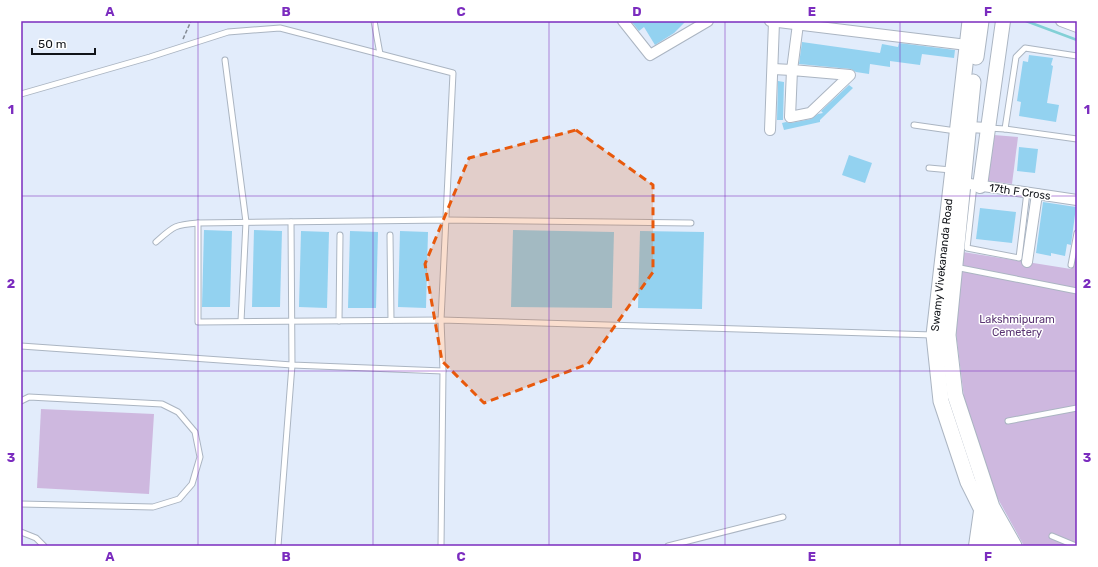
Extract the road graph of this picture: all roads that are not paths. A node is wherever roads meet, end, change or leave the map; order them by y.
1 (374, 21) edge
2 (623, 21) edge
3 (707, 21) edge
4 (770, 21) edge
5 (970, 21) edge
6 (981, 21) edge
7 (1003, 21) edge
8 (1061, 21) edge
9 (774, 22) edge
10 (798, 24) junction
11 (1077, 26) edge
12 (967, 46) junction
13 (380, 54) junction
14 (1077, 56) edge
15 (225, 60) dead end
16 (773, 69) junction
17 (792, 70) junction
18 (21, 94) edge
19 (914, 125) dead end
20 (988, 128) junction
21 (962, 129) junction
22 (1005, 129) junction
23 (770, 130) dead end
24 (1077, 139) edge
25 (929, 168) dead end
26 (952, 170) junction
27 (972, 184) junction
28 (1032, 193) junction
29 (1077, 200) edge
30 (446, 220) junction
31 (246, 222) junction
32 (291, 222) junction
33 (198, 223) junction
34 (691, 223) dead end
35 (1077, 233) edge
36 (340, 235) dead end
37 (390, 235) dead end
38 (156, 242) dead end
39 (1027, 262) dead end
40 (1071, 265) dead end
41 (954, 267) junction
42 (1077, 291) edge
43 (391, 320) junction
44 (441, 320) junction
45 (241, 321) junction
46 (292, 321) junction
47 (339, 321) junction
48 (934, 334) junction
49 (21, 346) edge
50 (292, 365) junction
51 (442, 371) junction
52 (21, 401) edge
53 (1077, 408) edge
54 (1008, 421) dead end
55 (21, 504) edge
56 (990, 516) junction
57 (783, 517) dead end
58 (21, 532) edge
59 (1052, 536) dead end
60 (44, 546) edge
61 (278, 546) edge
62 (441, 546) edge
63 (668, 546) edge
64 (976, 546) edge
65 (987, 546) edge
66 (1000, 546) edge
67 (1014, 546) edge
68 (1076, 546) edge

1 - 13 lane
2 - 3 street
4 - 9 street
5 - 12 main road, Swamy Vivekananda Road
6 - 21 main road, Swamy Vivekananda Road
7 - 20 street
8 - 11 street
9 - 10 street
9 - 16 street
10 - 12 street
10 - 17 street
12 - 21 main road, Swamy Vivekananda Road
13 - 18 lane
13 - 30 lane
14 - 22 lane
15 - 31 lane
16 - 17 street
16 - 23 street
17 - 17 street
19 - 21 lane
20 - 21 street
20 - 22 lane
20 - 27 street
21 - 26 main road, Swamy Vivekananda Road
21 - 27 main road, Swamy Vivekananda Road
22 - 24 lane
25 - 26 lane
26 - 48 main road, Swamy Vivekananda Road
27 - 28 street, 17th F Cross
27 - 28 lane
27 - 41 main road, Swamy Vivekananda Road
28 - 29 street, 17th F Cross
28 - 39 street
30 - 32 lane
30 - 34 lane
30 - 44 lane
31 - 32 lane
31 - 33 lane
31 - 45 lane
32 - 46 lane
33 - 38 lane
33 - 45 lane
35 - 40 lane
36 - 47 lane
37 - 43 lane
41 - 42 lane
41 - 56 main road, Swamy Vivekananda Road
43 - 44 lane
43 - 47 lane
44 - 48 lane
44 - 51 lane
45 - 46 lane
46 - 47 lane
46 - 50 lane
48 - 56 main road, Swamy Vivekananda Road
49 - 50 lane
50 - 51 lane
50 - 61 lane
51 - 62 lane
52 - 55 lane
53 - 54 lane
56 - 64 street
56 - 65 street
56 - 66 main road, Swamy Vivekananda Road
56 - 67 main road, Swamy Vivekananda Road
57 - 63 lane
58 - 60 lane
59 - 68 lane

